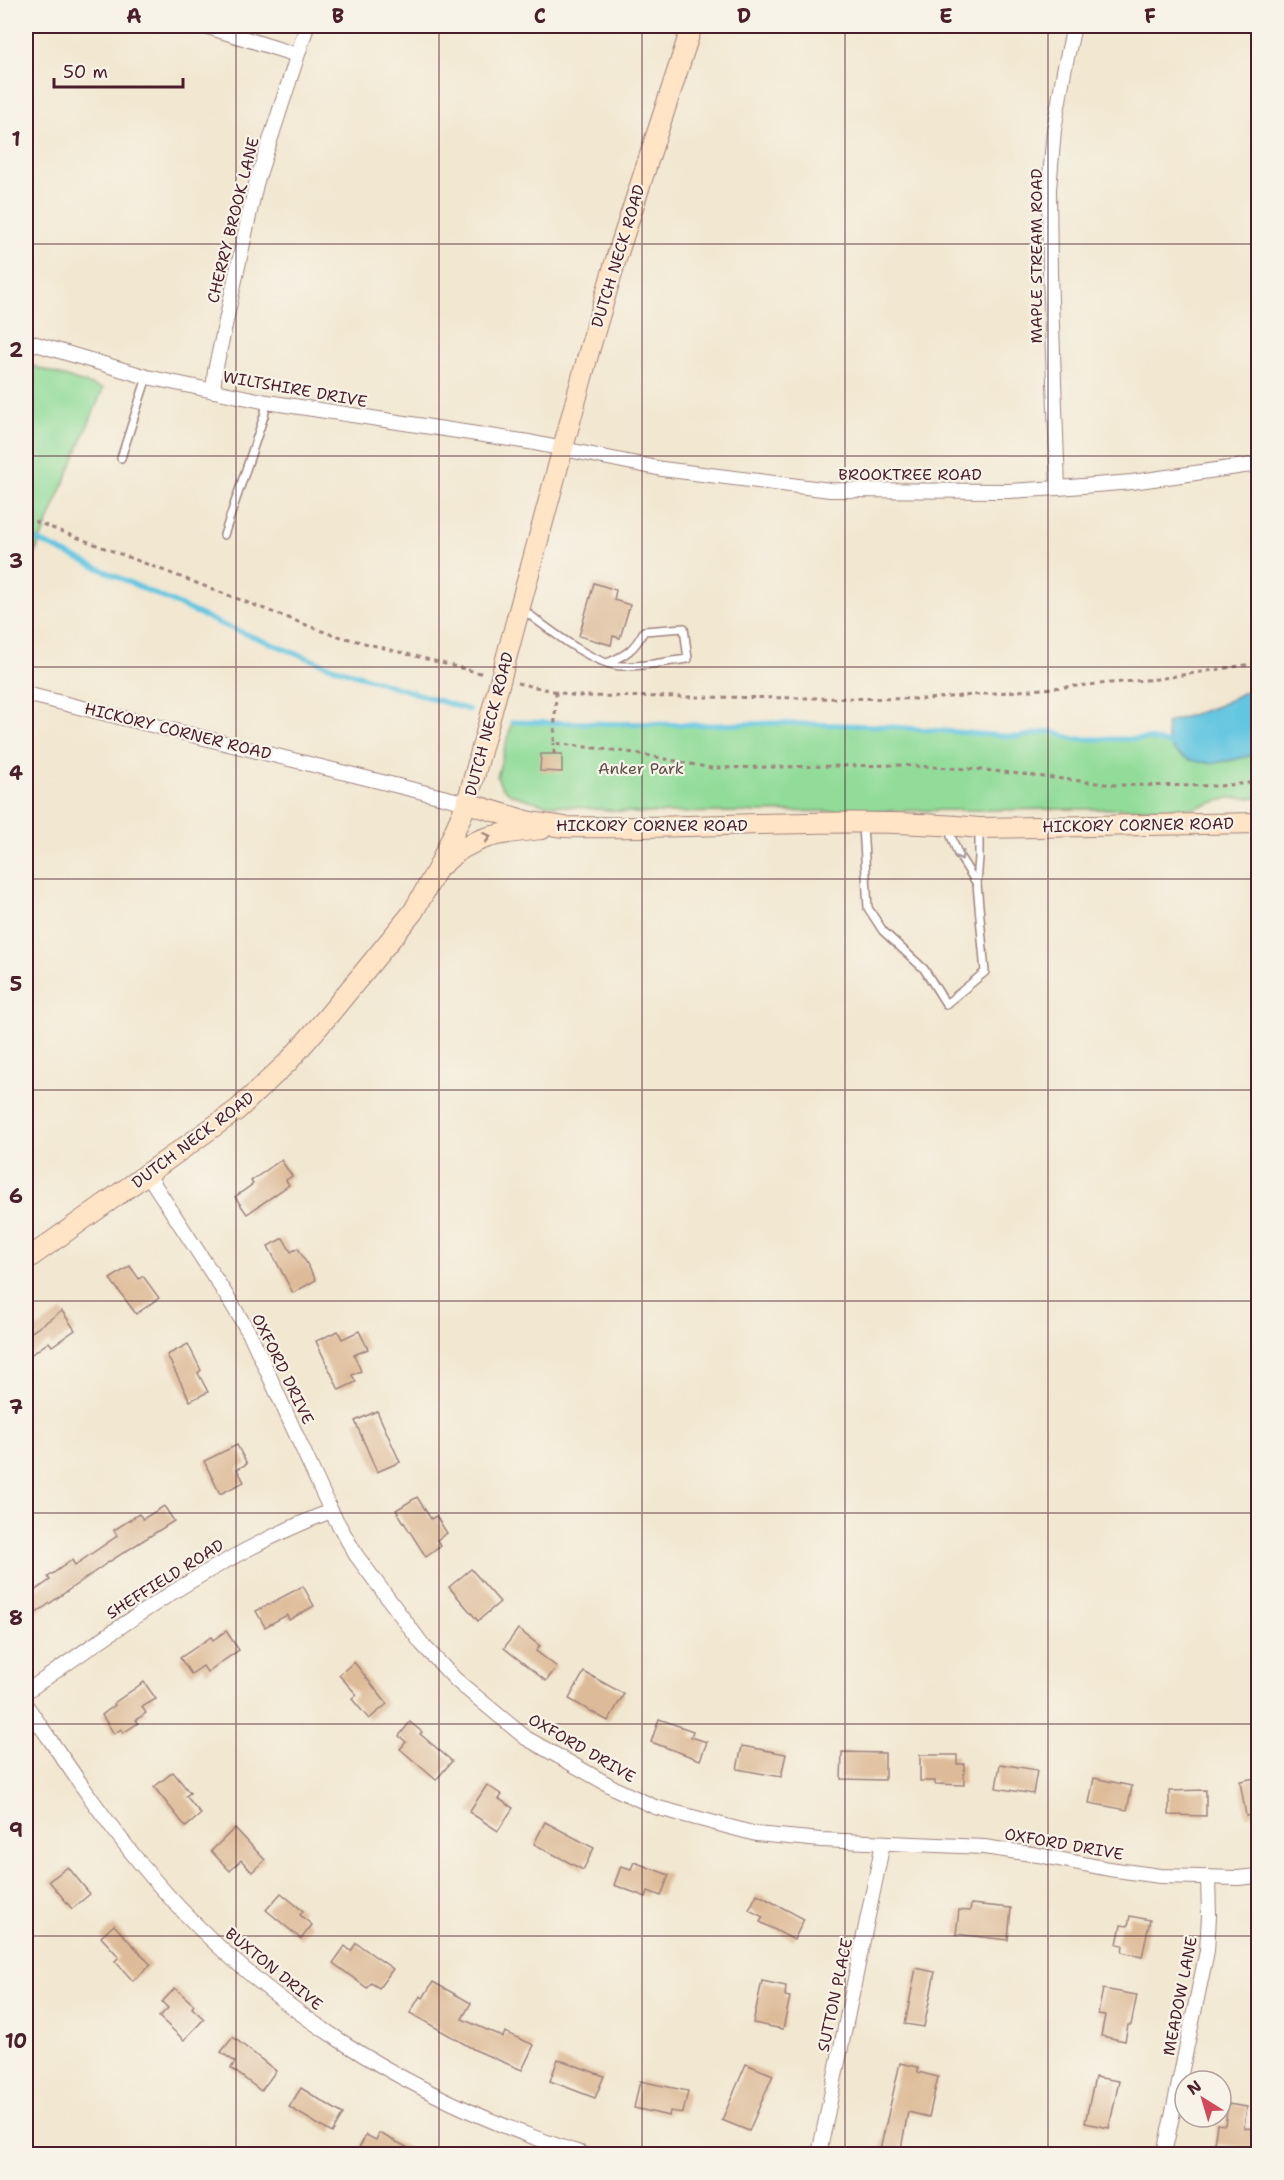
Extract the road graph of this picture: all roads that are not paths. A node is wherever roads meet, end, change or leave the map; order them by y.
1 (206, 26) edge
2 (307, 26) edge
3 (693, 26) edge
4 (1074, 26) edge
5 (297, 55) junction
6 (26, 341) edge
7 (147, 377) junction
8 (213, 391) junction
9 (267, 402) junction
10 (563, 448) junction
11 (121, 458) dead end
12 (1258, 464) edge
13 (1058, 488) junction
14 (224, 535) dead end
15 (519, 607) junction
16 (607, 663) junction
17 (26, 694) edge
18 (467, 803) junction
19 (1258, 823) edge
20 (862, 824) junction
21 (947, 825) junction
22 (564, 827) junction
23 (979, 828) junction
24 (438, 868) junction
25 (977, 884) junction
26 (148, 1174) junction
27 (26, 1260) edge
28 (331, 1511) junction
29 (26, 1692) edge
30 (26, 1705) edge
31 (884, 1842) junction
32 (1258, 1876) edge
33 (1208, 1877) junction
34 (583, 2154) edge
35 (819, 2154) edge
36 (1164, 2154) edge

1 - 5 street
2 - 5 street, CHERRY BROOK LANE
3 - 10 street, DUTCH NECK ROAD
4 - 13 street, MAPLE STREAM ROAD
5 - 8 street, CHERRY BROOK LANE
6 - 7 street, WILTSHIRE DRIVE
7 - 8 street, WILTSHIRE DRIVE
7 - 11 lane
8 - 9 street, WILTSHIRE DRIVE
9 - 10 street, WILTSHIRE DRIVE
9 - 14 lane
10 - 13 street, BROOKTREE ROAD
10 - 15 street, DUTCH NECK ROAD
12 - 13 street, BROOKTREE ROAD
15 - 16 lane
15 - 18 street, DUTCH NECK ROAD
16 - 16 lane
17 - 18 street, HICKORY CORNER ROAD
18 - 22 street, HICKORY CORNER ROAD
18 - 24 street, DUTCH NECK ROAD
19 - 23 street, HICKORY CORNER ROAD
20 - 21 street, HICKORY CORNER ROAD
20 - 22 street, HICKORY CORNER ROAD
20 - 25 lane
21 - 23 street, HICKORY CORNER ROAD
21 -> 25 lane
24 -> 22 street
23 - 25 lane
24 - 26 street, DUTCH NECK ROAD
26 - 27 street, DUTCH NECK ROAD
26 - 28 street, OXFORD DRIVE
28 - 29 street, SHEFFIELD ROAD
28 - 31 street, OXFORD DRIVE
30 - 34 street, BUXTON DRIVE
31 - 33 street, OXFORD DRIVE
31 - 35 street, SUTTON PLACE
32 - 33 street, OXFORD DRIVE
33 - 36 street, MEADOW LANE

